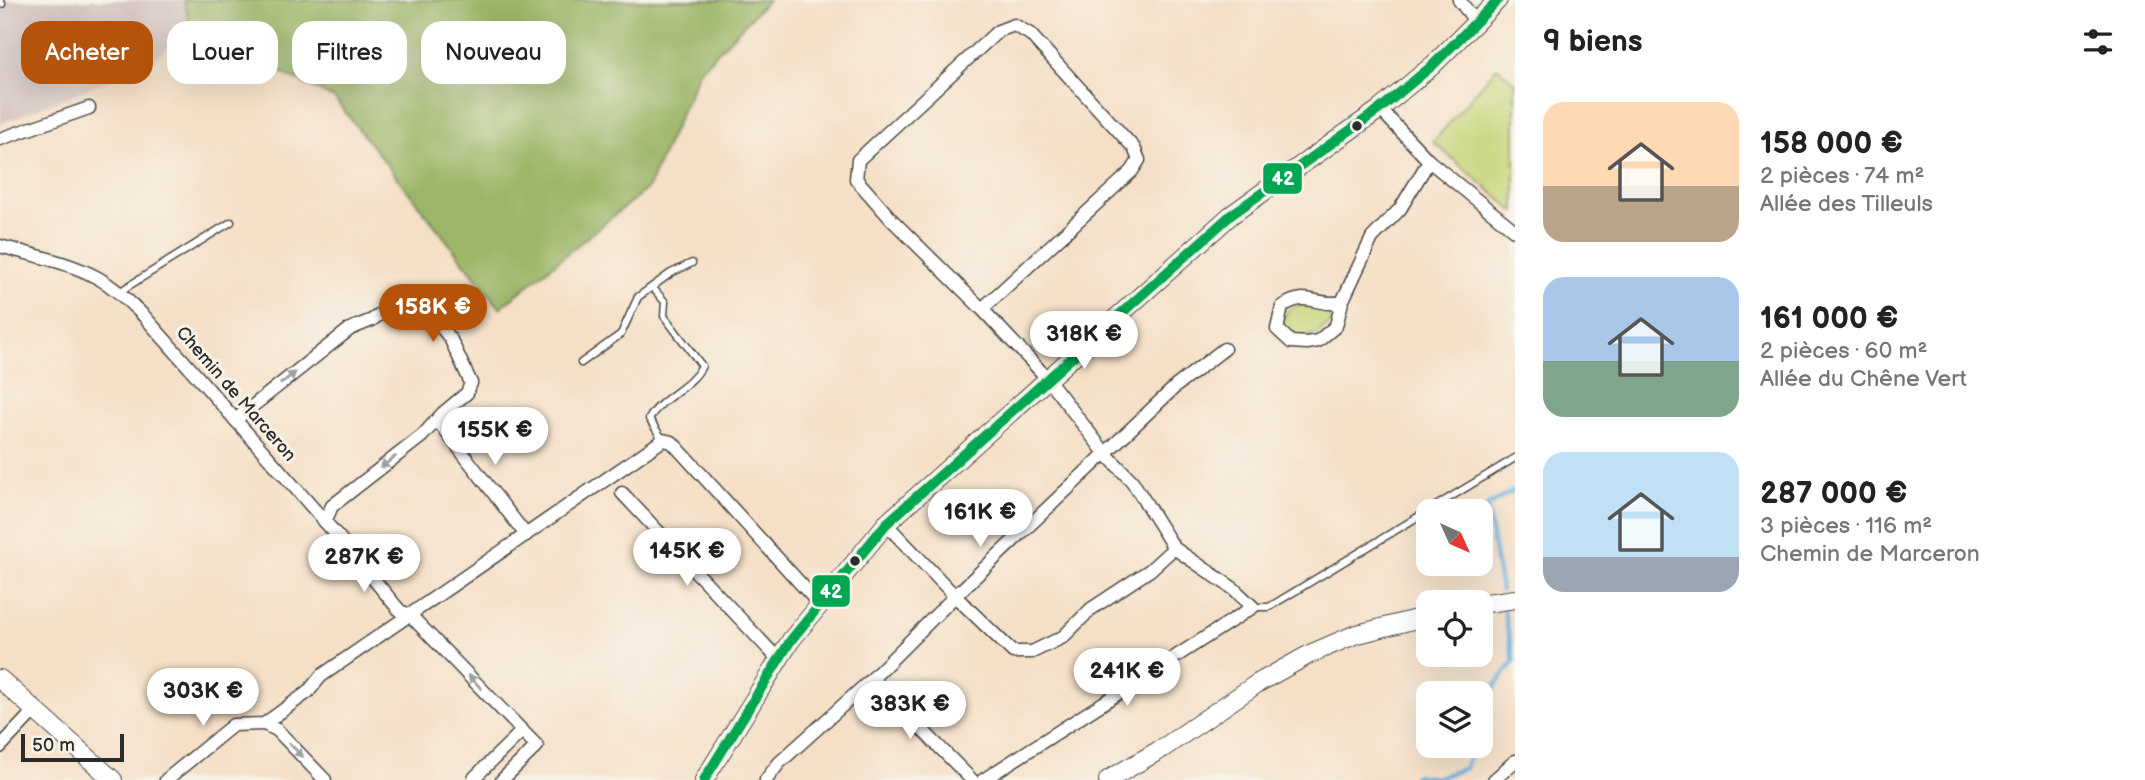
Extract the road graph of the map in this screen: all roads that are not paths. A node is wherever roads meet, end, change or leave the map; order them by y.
1 (1459, 0) edge
2 (1498, 0) edge
3 (1476, 22) junction
4 (89, 108) dead end
5 (1380, 109) junction
6 (0, 139) edge
7 (1429, 161) junction
8 (231, 222) dead end
9 (1515, 231) edge
10 (0, 246) edge
11 (692, 263) dead end
12 (652, 287) junction
13 (119, 292) junction
14 (1342, 302) junction
15 (982, 309) junction
16 (1224, 349) dead end
17 (581, 363) dead end
18 (1047, 378) junction
19 (235, 420) junction
20 (437, 421) junction
21 (663, 440) junction
22 (1105, 453) junction
23 (1515, 458) edge
24 (622, 494) dead end
25 (325, 522) junction
26 (886, 524) junction
27 (526, 535) junction
28 (1174, 548) junction
29 (955, 596) junction
30 (1515, 599) edge
31 (1493, 602) edge
32 (819, 604) junction
33 (1253, 607) junction
34 (410, 615) junction
35 (1416, 619) edge
36 (778, 659) junction
37 (0, 679) edge
38 (872, 679) junction
39 (34, 711) junction
40 (264, 724) junction
41 (522, 731) junction
42 (0, 747) edge
43 (1515, 761) edge
44 (474, 779) edge
45 (113, 780) edge
46 (166, 780) edge
47 (325, 780) edge
48 (502, 780) edge
49 (704, 780) edge
50 (766, 780) edge
51 (972, 780) edge
52 (983, 780) edge
53 (1108, 780) edge
54 (1494, 780) edge

1 - 3 street
2 - 3 street
3 - 5 street
4 - 6 street
5 - 7 street
5 - 18 street
7 - 9 street
7 - 14 street
8 - 13 lane
10 - 13 street, Chemin de Marceron
11 - 12 lane
12 - 17 lane
12 - 21 lane
13 - 19 street, Chemin de Marceron
14 - 14 street
15 - 15 street
15 - 18 street
16 - 22 street
18 - 22 street
18 - 26 street
19 -> 20 street
19 - 25 street, Chemin de Marceron
20 -> 25 street
20 - 27 street
21 - 27 street
21 - 32 street
22 - 28 street
22 - 29 street
23 - 33 lane
24 - 36 street
25 - 34 street, Chemin de Marceron
26 - 29 street
26 - 32 street
27 - 34 street
28 - 29 street
28 - 33 street
29 - 38 street
30 - 31 street
32 - 36 street
33 - 52 street
34 - 40 street
41 -> 34 street, Chemin de Marceron
35 - 53 street
36 - 49 street
37 - 39 street
38 - 50 street
38 - 51 street
39 - 42 street
39 - 45 street
40 - 46 street
40 -> 47 street
41 - 44 street
41 - 48 street
43 - 54 street

